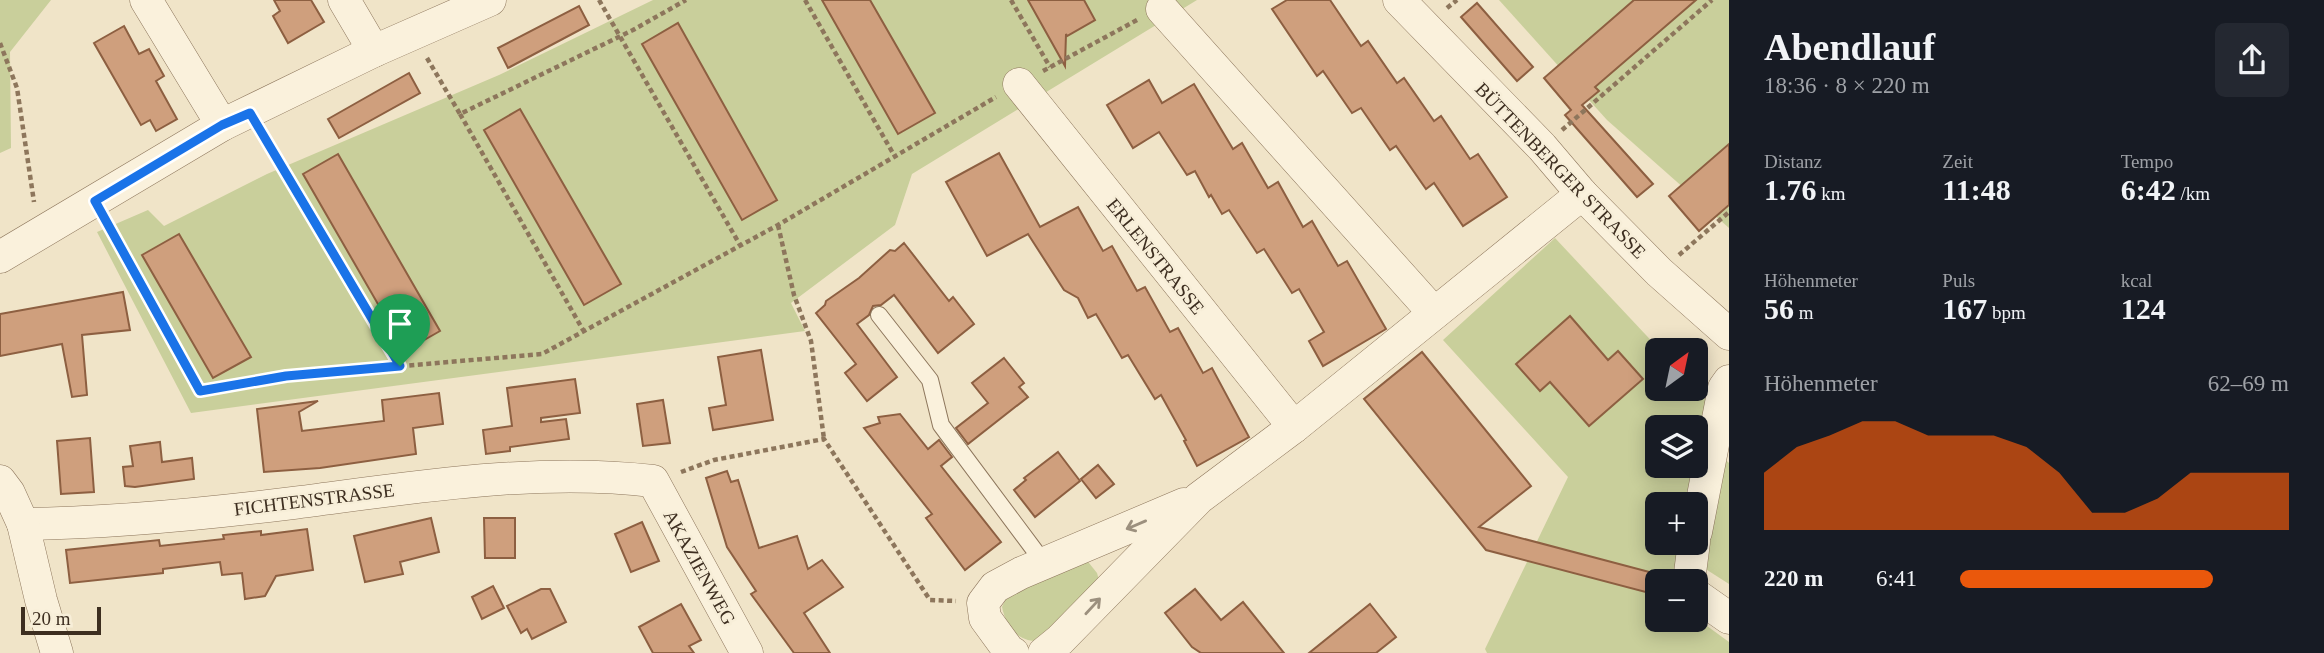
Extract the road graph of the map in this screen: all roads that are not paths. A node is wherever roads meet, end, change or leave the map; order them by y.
1 (146, 0) edge
2 (344, 0) edge
3 (490, 0) edge
4 (1399, 0) edge
5 (1162, 9) road end
6 (373, 51) junction
7 (1018, 84) road end
8 (236, 119) junction
9 (1582, 194) junction
10 (0, 257) edge
11 (1434, 313) junction
12 (879, 315) dead end
13 (1729, 334) edge
14 (1729, 381) edge
15 (1294, 427) junction
16 (0, 481) edge
17 (653, 481) joint
18 (1704, 492) edge
19 (1199, 498) junction
20 (23, 524) junction
21 (1044, 562) junction
22 (1708, 603) edge
23 (1729, 618) edge
24 (57, 653) edge
25 (747, 653) edge
26 (1013, 653) edge
27 (1044, 653) edge

1 - 8 street
2 - 6 street
3 - 6 street
4 - 9 street, BÜTTENBERGER STRASSE
5 - 11 street
6 - 8 street
7 - 15 street, ERLENSTRASSE
8 - 10 street
9 - 11 street
9 - 13 street, BÜTTENBERGER STRASSE
11 - 15 street
12 - 21 lane
14 - 18 street
15 - 19 street
16 - 20 street
17 - 20 street, FICHTENSTRASSE
17 - 25 street, AKAZIENWEG
19 -> 21 street
27 -> 19 street
20 - 24 street
21 - 26 street
22 - 23 street

